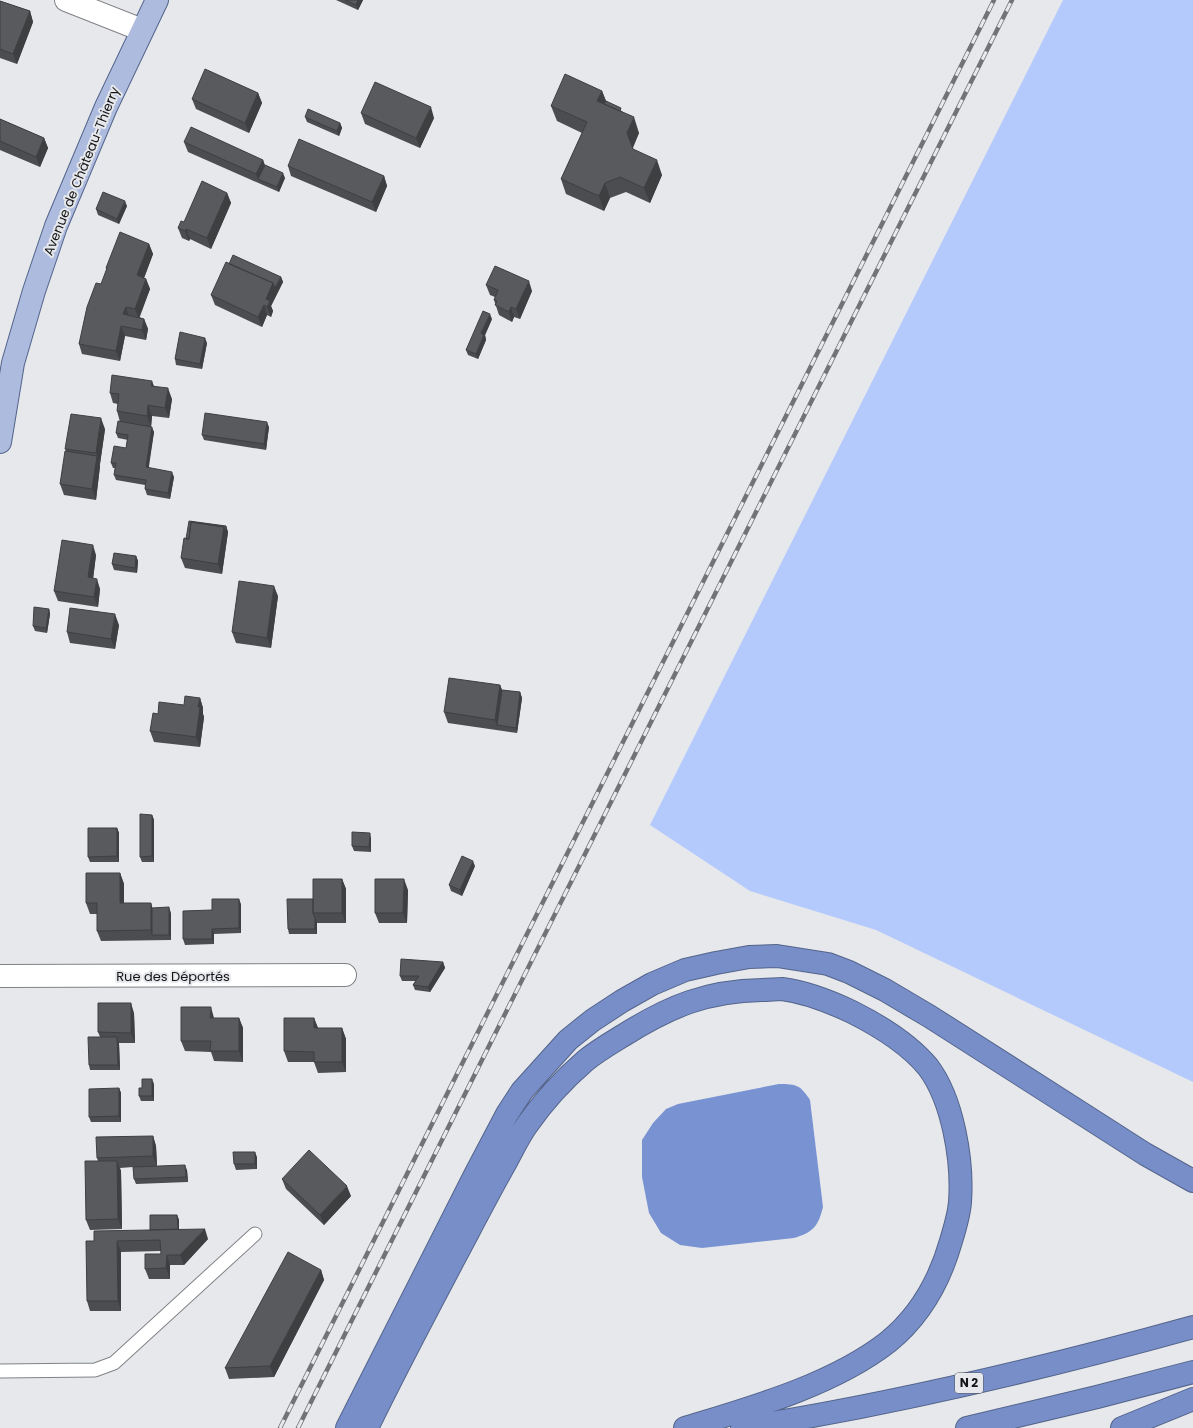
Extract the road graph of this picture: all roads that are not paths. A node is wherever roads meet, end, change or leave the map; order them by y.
1 (66, 0) edge
2 (157, 0) edge
3 (142, 30) junction
4 (0, 442) edge
5 (0, 976) edge
6 (345, 976) dead end
7 (1193, 1181) edge
8 (255, 1234) dead end
9 (1193, 1327) edge
10 (0, 1371) edge
11 (1193, 1372) edge
12 (1193, 1399) edge
13 (347, 1428) edge
14 (367, 1428) edge
15 (685, 1428) edge
16 (742, 1428) edge
17 (967, 1428) edge
18 (1122, 1428) edge

1 - 3 street
2 - 3 main road, Avenue de Château-Thierry
3 - 4 main road, Avenue de Château-Thierry
5 - 6 street, Rue des Déportés
7 - 13 highway
8 - 10 lane
9 - 16 highway, N 2
11 - 17 highway
12 - 18 highway
14 - 15 highway

